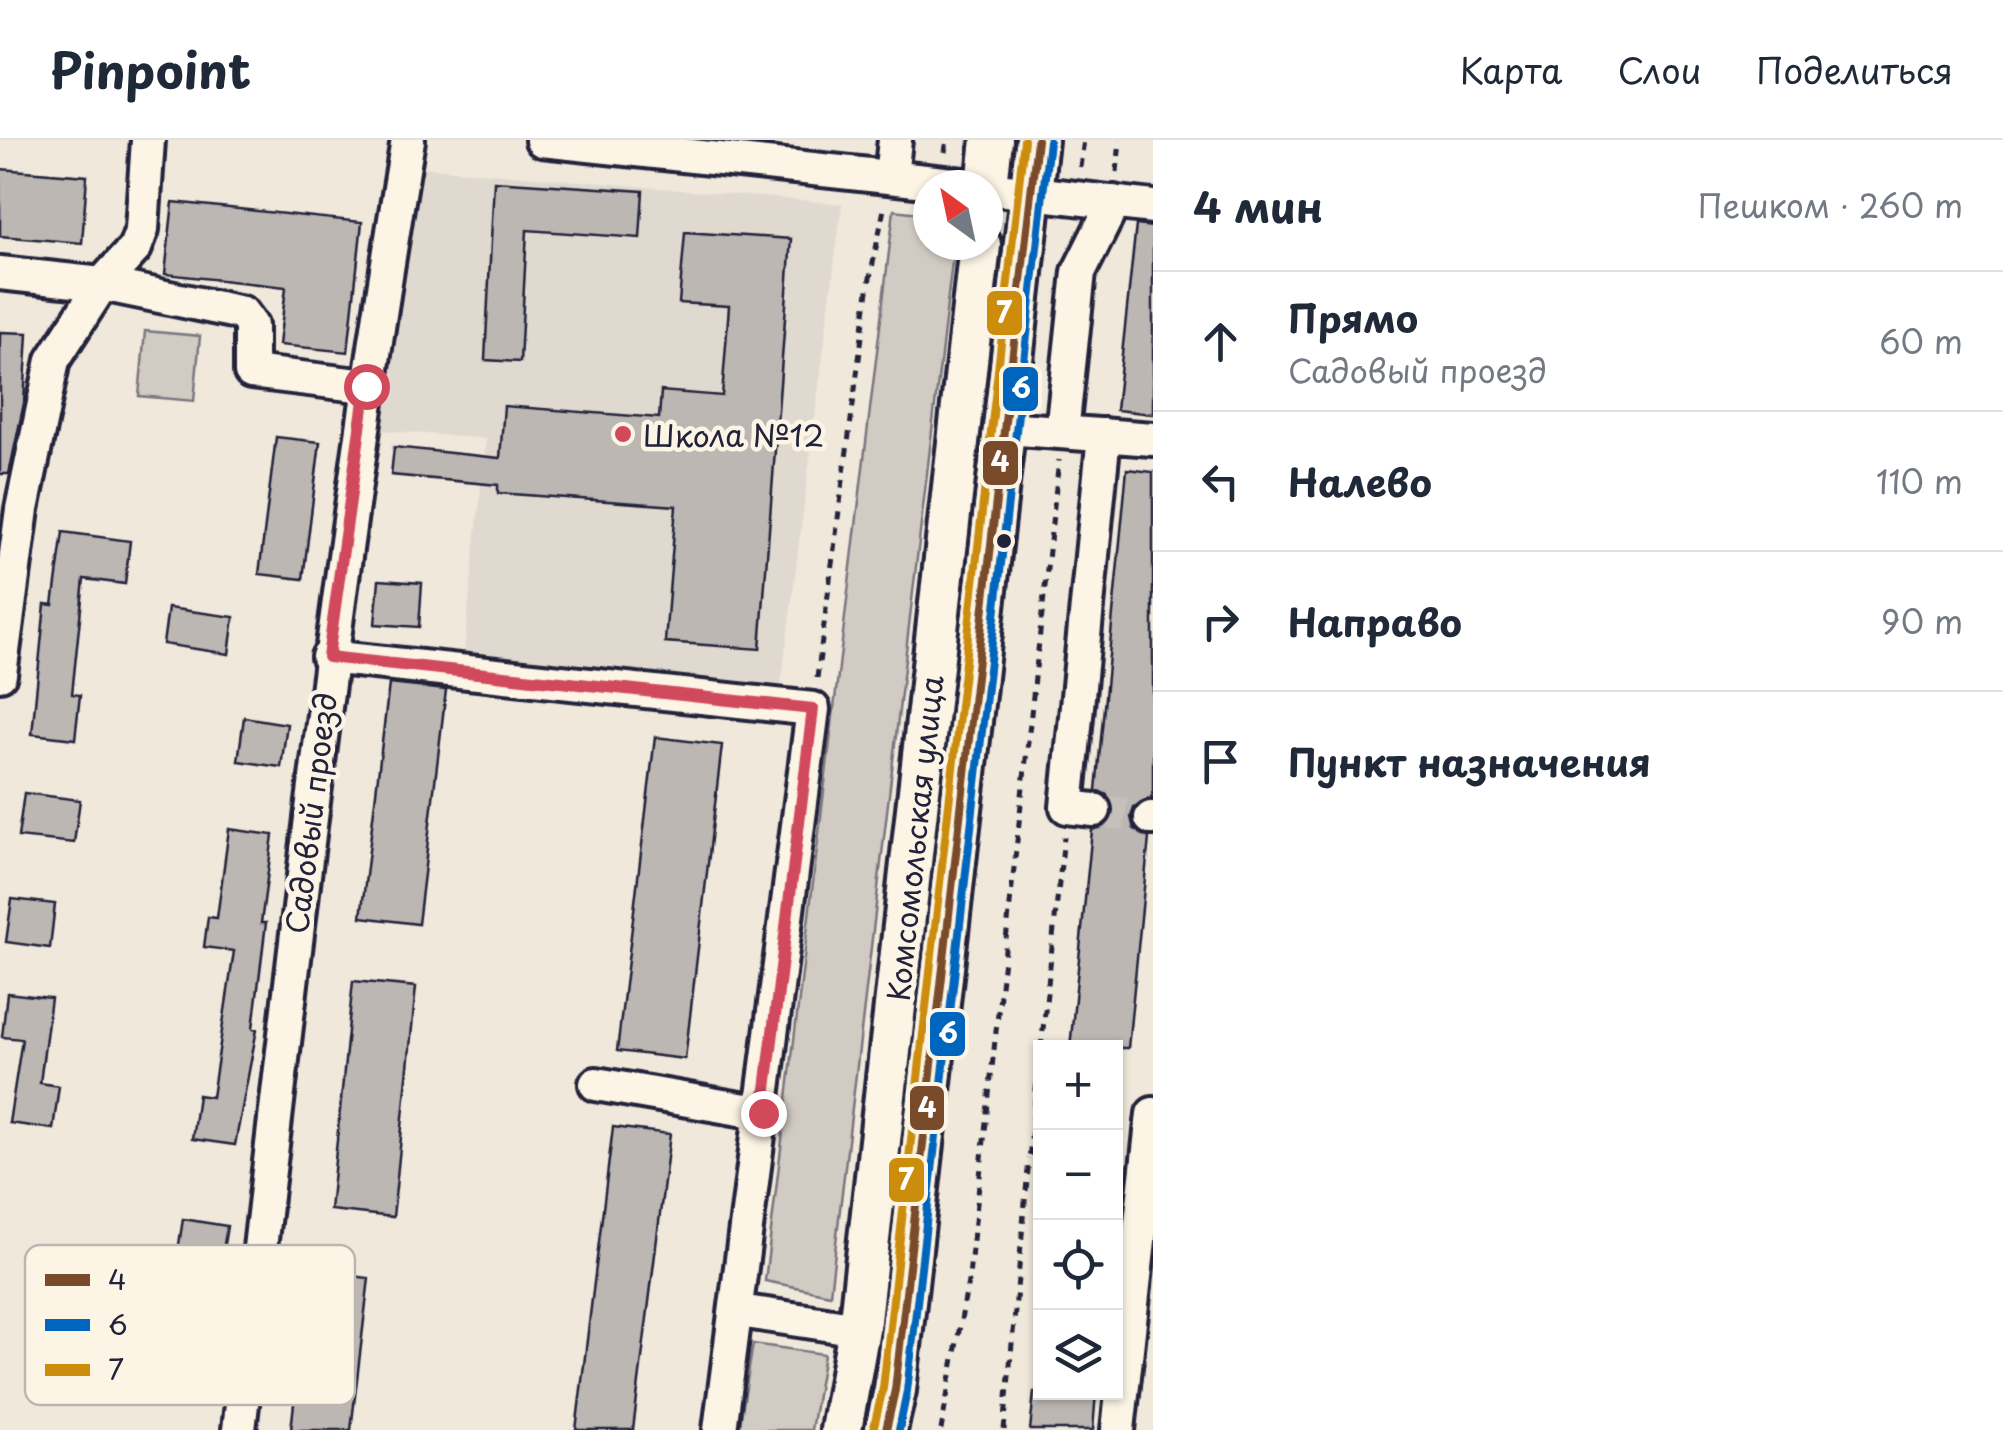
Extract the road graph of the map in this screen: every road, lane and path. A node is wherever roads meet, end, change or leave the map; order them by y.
1 (148, 140) edge
2 (408, 140) edge
3 (542, 140) edge
4 (895, 140) edge
5 (992, 140) edge
6 (1037, 140) edge
7 (989, 170) edge
8 (891, 176) junction
9 (913, 179) edge
10 (1003, 188) edge
11 (1032, 192) junction
12 (1114, 202) junction
13 (1153, 207) edge
14 (978, 260) edge
15 (0, 273) edge
16 (102, 284) junction
17 (366, 386) junction
18 (1004, 428) junction
19 (1062, 432) junction
20 (1104, 435) junction
21 (1153, 439) edge
22 (11, 508) edge
23 (328, 657) junction
24 (1, 664) edge
25 (0, 674) edge
26 (813, 709) junction
27 (1080, 808) joint
28 (1043, 1040) edge
29 (596, 1084) dead end
30 (763, 1113) junction
31 (1153, 1114) edge
32 (1033, 1123) edge
33 (1029, 1159) junction
34 (1033, 1159) edge
35 (260, 1245) edge
36 (739, 1311) junction
37 (858, 1330) junction
38 (242, 1405) edge
39 (239, 1430) edge
40 (720, 1430) edge
41 (842, 1430) edge
42 (886, 1430) edge
43 (941, 1430) edge
44 (1004, 1430) edge
45 (1118, 1430) edge

1 - 16 street
2 - 17 street, Садовый проезд
3 - 8 street
4 - 8 street
5 - 7 main road
6 - 11 main road, Комсомольская улица
8 - 9 street
8 - 26 path
10 - 11 street
11 - 12 street
11 - 18 main road, Комсомольская улица
12 - 13 street
12 - 19 street
14 - 37 main road, Комсомольская улица
15 - 16 street
16 - 17 street
16 - 22 street
17 - 23 street, Садовый проезд
18 - 19 street
18 - 42 main road, Комсомольская улица
19 - 20 street
19 - 43 path
20 - 21 street
20 - 27 street
22 - 24 street
23 - 26 street
23 - 35 street, Садовый проезд
24 - 25 street
26 - 30 street
27 - 28 path
29 - 30 street
30 - 36 street
31 - 45 street
32 - 33 path
33 - 34 path
33 - 44 path
36 - 37 street
36 - 40 street
37 - 41 main road, Комсомольская улица
38 - 39 street, Садовый проезд

